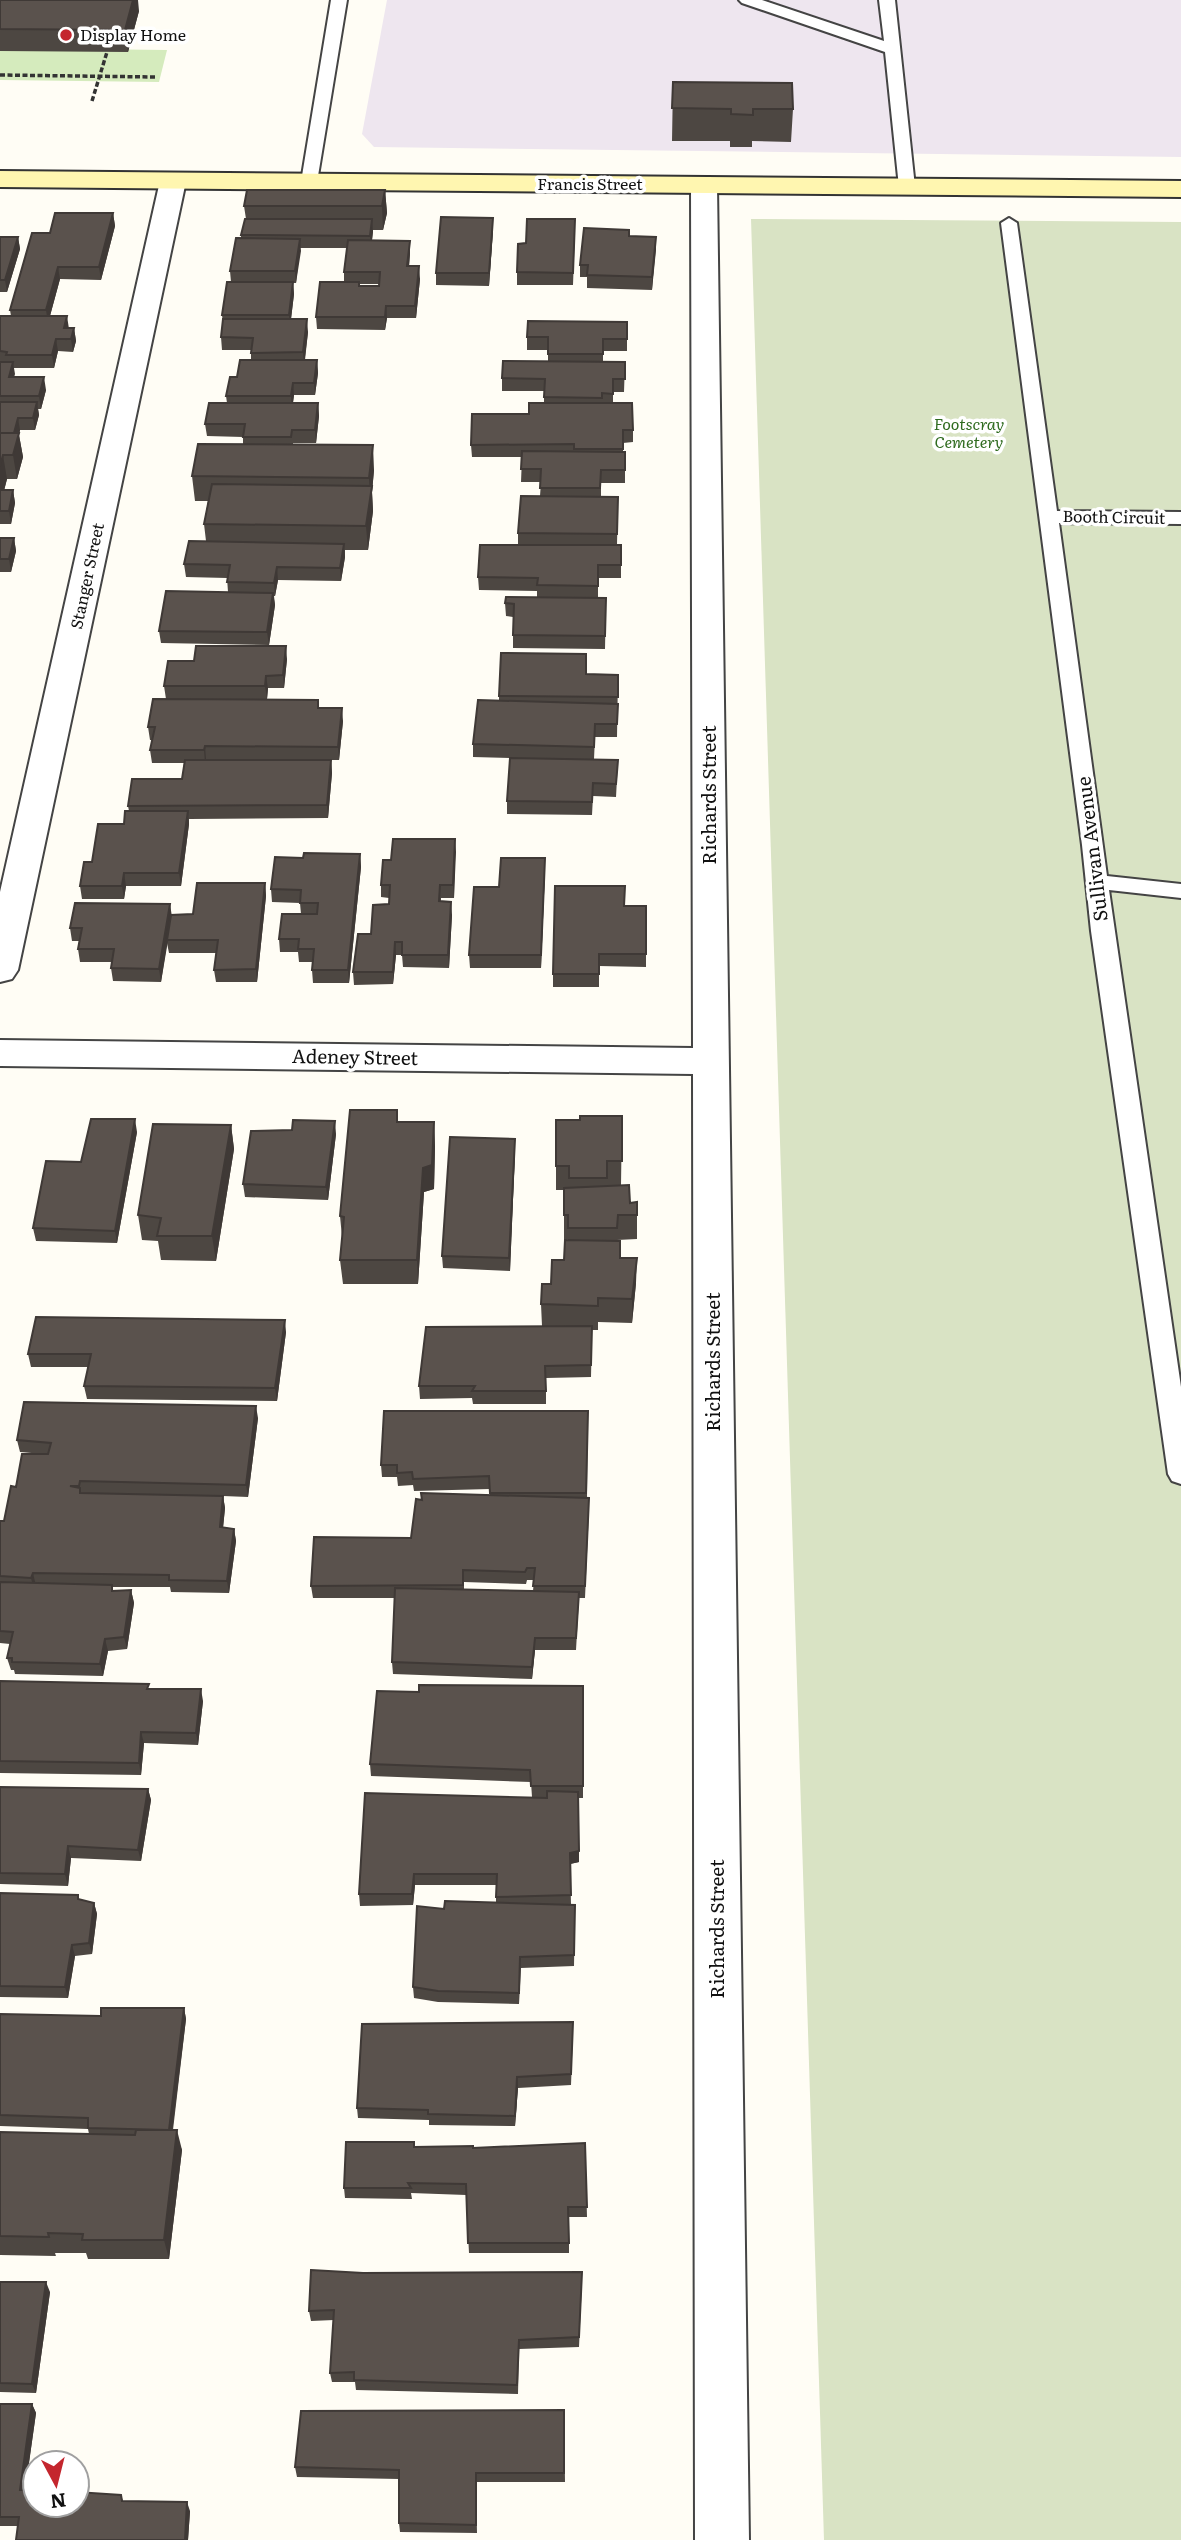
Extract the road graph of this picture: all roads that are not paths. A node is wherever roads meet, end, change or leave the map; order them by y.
1 (340, 0) edge
2 (747, 0) edge
3 (887, 0) edge
4 (892, 49) junction
5 (0, 179) edge
6 (173, 181) junction
7 (309, 182) junction
8 (704, 185) junction
9 (907, 187) junction
10 (1181, 189) edge
11 (1009, 223) dead end
12 (1048, 517) junction
13 (1181, 518) edge
14 (1098, 882) junction
15 (1181, 891) edge
16 (0, 970) edge
17 (0, 1053) edge
18 (711, 1061) junction
19 (1170, 1321) edge
20 (1181, 1474) edge
21 (722, 2540) edge

1 - 7 lane
2 - 4 lane
3 - 4 lane
4 - 9 lane
5 - 6 main road, Francis Street
6 - 7 main road, Francis Street
6 - 16 street, Stanger Street
7 - 8 main road, Francis Street
8 - 9 main road, Francis Street
8 - 18 street, Richards Street
9 - 10 main road, Francis Street
11 - 12 lane, Sullivan Avenue
12 - 13 lane, Booth Circuit
12 - 14 lane, Sullivan Avenue
14 - 15 lane
14 - 19 lane, Sullivan Avenue
17 - 18 street, Adeney Street
18 - 21 street, Richards Street
19 - 20 lane, Sullivan Avenue

